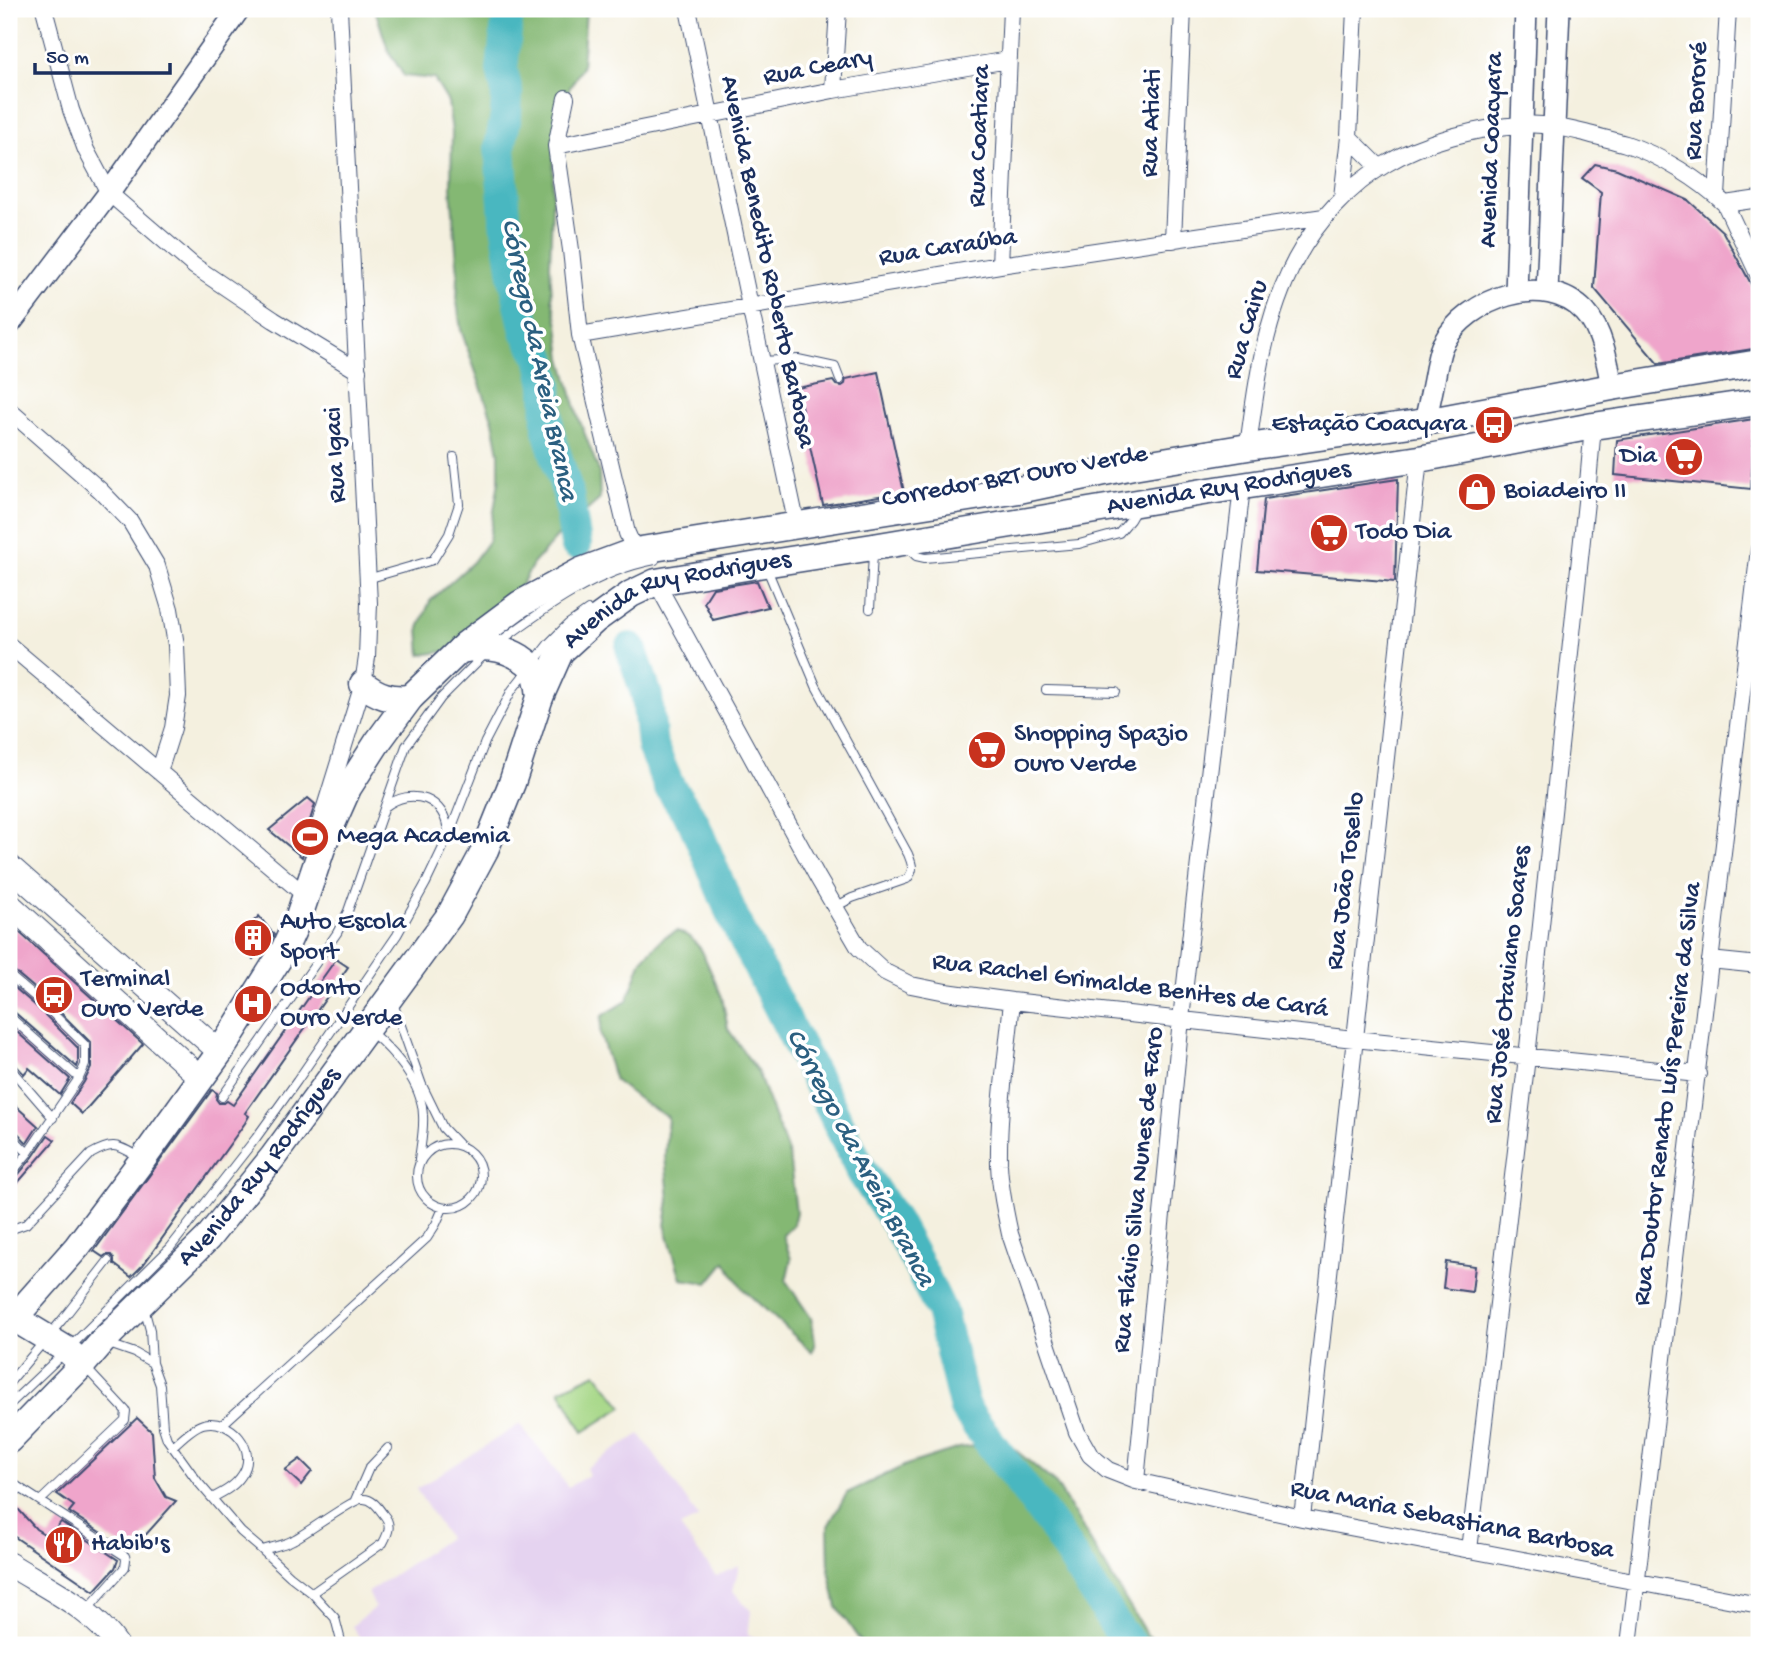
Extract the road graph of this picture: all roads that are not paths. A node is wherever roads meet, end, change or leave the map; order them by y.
1 (44, 9) edge
2 (339, 9) edge
3 (688, 9) edge
4 (838, 9) edge
5 (1011, 9) edge
6 (1182, 9) edge
7 (1355, 9) edge
8 (1526, 9) edge
9 (1559, 9) edge
10 (1728, 9) edge
11 (233, 12) edge
12 (1008, 60) junction
13 (834, 90) junction
14 (566, 98) dead end
15 (710, 115) junction
16 (1523, 125) junction
17 (1555, 126) junction
18 (1349, 137) junction
19 (556, 146) junction
20 (1380, 168) junction
21 (109, 193) junction
22 (1342, 197) junction
23 (1759, 199) edge
24 (1721, 200) junction
25 (1324, 217) junction
26 (1173, 240) junction
27 (1000, 265) junction
28 (1759, 276) edge
29 (1546, 292) junction
30 (1516, 293) junction
31 (750, 306) junction
32 (9, 326) edge
33 (580, 335) junction
34 (762, 361) junction
35 (1759, 363) edge
36 (358, 371) junction
37 (840, 380) dead end
38 (1685, 384) dead end
39 (1612, 387) junction
40 (1759, 402) edge
41 (1645, 409) dead end
42 (9, 410) edge
43 (1425, 422) junction
44 (1593, 426) junction
45 (1484, 437) dead end
46 (1342, 443) dead end
47 (1248, 447) junction
48 (454, 457) dead end
49 (1419, 459) junction
50 (1242, 487) junction
51 (1045, 494) dead end
52 (912, 516) dead end
53 (797, 526) junction
54 (873, 547) junction
55 (1759, 549) edge
56 (764, 564) junction
57 (652, 568) junction
58 (367, 579) junction
59 (601, 602) dead end
60 (870, 609) dead end
61 (9, 645) edge
62 (492, 647) junction
63 (460, 650) junction
64 (531, 665) junction
65 (363, 684) junction
66 (1046, 690) dead end
67 (1116, 692) dead end
68 (540, 697) junction
69 (410, 698) junction
70 (159, 772) junction
71 (385, 807) junction
72 (448, 837) junction
73 (9, 866) edge
74 (303, 892) junction
75 (9, 904) edge
76 (835, 907) junction
77 (1710, 960) junction
78 (1759, 965) edge
79 (9, 975) edge
80 (390, 996) junction
81 (1012, 1001) junction
82 (9, 1016) edge
83 (1181, 1019) junction
84 (366, 1028) junction
85 (1354, 1039) junction
86 (220, 1052) junction
87 (1527, 1057) junction
88 (9, 1067) edge
89 (1698, 1074) junction
90 (79, 1078) junction
91 (202, 1079) junction
92 (222, 1097) dead end
93 (53, 1118) junction
94 (9, 1134) edge
95 (458, 1145) junction
96 (28, 1153) junction
97 (146, 1161) junction
98 (418, 1166) junction
99 (10, 1171) edge
100 (443, 1208) junction
101 (9, 1230) edge
102 (108, 1261) dead end
103 (143, 1303) junction
104 (11, 1318) edge
105 (103, 1342) junction
106 (65, 1351) junction
107 (152, 1363) junction
108 (9, 1383) edge
109 (9, 1405) edge
110 (223, 1424) junction
111 (9, 1440) edge
112 (172, 1447) junction
113 (388, 1448) dead end
114 (9, 1480) edge
115 (1136, 1482) junction
116 (212, 1499) junction
117 (40, 1500) junction
118 (355, 1500) junction
119 (1302, 1518) junction
120 (262, 1550) junction
121 (1469, 1550) junction
122 (10, 1568) edge
123 (1636, 1581) junction
124 (312, 1593) junction
125 (1759, 1605) edge
126 (86, 1611) junction
127 (117, 1645) edge
128 (342, 1645) edge
129 (1629, 1645) edge

1 - 21 street
2 - 36 street, Rua Igaci
3 - 15 street, Avenida Benedito Roberto Barbosa
4 - 13 street
5 - 12 street, Rua Coatiara
6 - 26 street, Rua Atiati
7 - 18 street
8 - 16 street, Avenida Coacyara
9 - 17 street
10 - 24 street, Rua Bororé
11 - 21 street
12 - 13 street, Rua Ceary
12 - 27 street, Rua Coatiara
13 - 15 street, Rua Ceary
14 - 19 street, Rua Rachel Grimalde Benites de Cará
15 - 19 street, Rua Ceary
15 - 31 street, Avenida Benedito Roberto Barbosa
16 - 17 street, Rua Cairu
16 - 20 street, Rua Cairu
16 - 30 street, Avenida Coacyara
17 - 24 street, Rua Cairu
17 - 29 street
18 - 20 street
18 - 22 street
19 - 33 street, Rua Rachel Grimalde Benites de Cará
20 - 22 street, Rua Cairu
21 - 32 street
21 - 36 street
22 - 25 street, Rua Cairu
23 - 24 street
24 - 28 street, Rua Cairu
25 - 26 street, Rua Caraúba
25 - 47 street, Rua Cairu
26 - 27 street, Rua Caraúba
27 - 31 street, Rua Caraúba
29 - 30 street
29 - 39 street
30 - 43 street
31 - 33 street, Rua Caraúba
31 - 34 street, Avenida Benedito Roberto Barbosa
33 - 57 street, Rua Rachel Grimalde Benites de Cará
34 - 37 lane
34 - 53 street, Avenida Benedito Roberto Barbosa
35 - 39 main road, Avenida Ruy Rodrigues
36 - 58 street, Rua Igaci
38 - 46 lane
39 - 43 main road, Avenida Ruy Rodrigues
40 - 44 main road, Avenida Ruy Rodrigues
41 - 45 lane
42 - 70 street
43 - 47 main road, Avenida Ruy Rodrigues
44 - 49 main road, Avenida Ruy Rodrigues
44 - 87 street, Rua José Otaviano Soares
47 - 50 main road
47 - 53 main road, Avenida Ruy Rodrigues
48 - 58 lane
49 - 50 main road, Avenida Ruy Rodrigues
49 - 85 street, Rua João Tosello
50 - 54 main road, Avenida Ruy Rodrigues
50 - 83 street, Rua Flávio Silva Nunes de Faro
51 - 52 lane, Corredor BRT Ouro Verde
53 - 57 main road, Avenida Ruy Rodrigues
54 - 56 main road, Avenida Ruy Rodrigues
54 - 60 lane
55 - 77 street, Rua Doutor Renato Luís Pereira da Silva
56 - 57 main road, Avenida Ruy Rodrigues
56 - 76 lane
57 - 62 lane
57 - 63 main road, Avenida Ruy Rodrigues
57 - 68 main road, Avenida Ruy Rodrigues
57 - 76 street, Rua Rachel Grimalde Benites de Cará
58 - 65 street, Rua Igaci
59 - 64 lane
61 - 70 street
62 - 63 main road
62 - 64 main road
62 - 71 lane
63 - 69 main road, Avenida Ruy Rodrigues
64 - 68 main road
64 - 72 lane
65 - 69 main road
65 - 74 street, Rua Igaci
66 - 67 lane
68 - 80 main road, Avenida Ruy Rodrigues
69 - 74 main road, Avenida Ruy Rodrigues
70 - 74 street
71 - 72 lane
71 - 92 lane
72 - 106 lane
73 - 86 main road
74 - 86 main road, Avenida Ruy Rodrigues
75 - 91 main road
76 - 81 street, Rua Rachel Grimalde Benites de Cará
77 - 78 street
77 - 89 street, Rua Doutor Renato Luís Pereira da Silva
79 - 90 lane
80 - 84 main road, Avenida Ruy Rodrigues
80 - 95 lane
81 - 83 street, Rua Rachel Grimalde Benites de Cará
81 - 115 street, Rua Maria Sebastiana Barbosa
82 - 90 lane
83 - 85 street, Rua Rachel Grimalde Benites de Cará
83 - 115 street, Rua Flávio Silva Nunes de Faro
84 - 98 lane
84 - 103 main road, Avenida Ruy Rodrigues
85 - 87 street, Rua Rachel Grimalde Benites de Cará
85 - 119 street, Rua João Tosello
86 - 91 main road, Avenida Ruy Rodrigues
87 - 89 street, Rua Rachel Grimalde Benites de Cará
87 - 121 street, Rua José Otaviano Soares
88 - 93 lane
89 - 123 street, Rua Doutor Renato Luís Pereira da Silva
90 - 93 lane
91 - 97 main road, Avenida Ruy Rodrigues
93 - 96 lane
94 - 96 lane
95 - 98 lane
95 - 100 lane
96 - 99 lane
97 - 101 lane
97 - 104 main road, Avenida Ruy Rodrigues
98 - 100 lane
100 - 110 lane
102 - 106 lane
103 - 105 main road, Avenida Ruy Rodrigues
103 - 107 lane
104 - 106 main road
105 - 106 main road, Avenida Ruy Rodrigues
105 - 107 lane
106 - 108 lane
106 - 109 lane
106 - 111 main road, Avenida Ruy Rodrigues
106 - 117 lane
107 - 112 lane
110 - 112 lane
110 - 116 lane
112 - 116 lane
113 - 118 lane
114 - 117 lane
115 - 119 street, Rua Maria Sebastiana Barbosa
116 - 120 lane
117 - 126 lane
118 - 120 lane
118 - 124 lane
119 - 121 street, Rua Maria Sebastiana Barbosa
120 - 124 lane
121 - 123 street, Rua Maria Sebastiana Barbosa
122 - 126 main road
123 - 125 street, Rua Maria Sebastiana Barbosa
123 - 129 street, Rua Doutor Renato Luís Pereira da Silva
124 - 128 lane
126 - 127 main road

